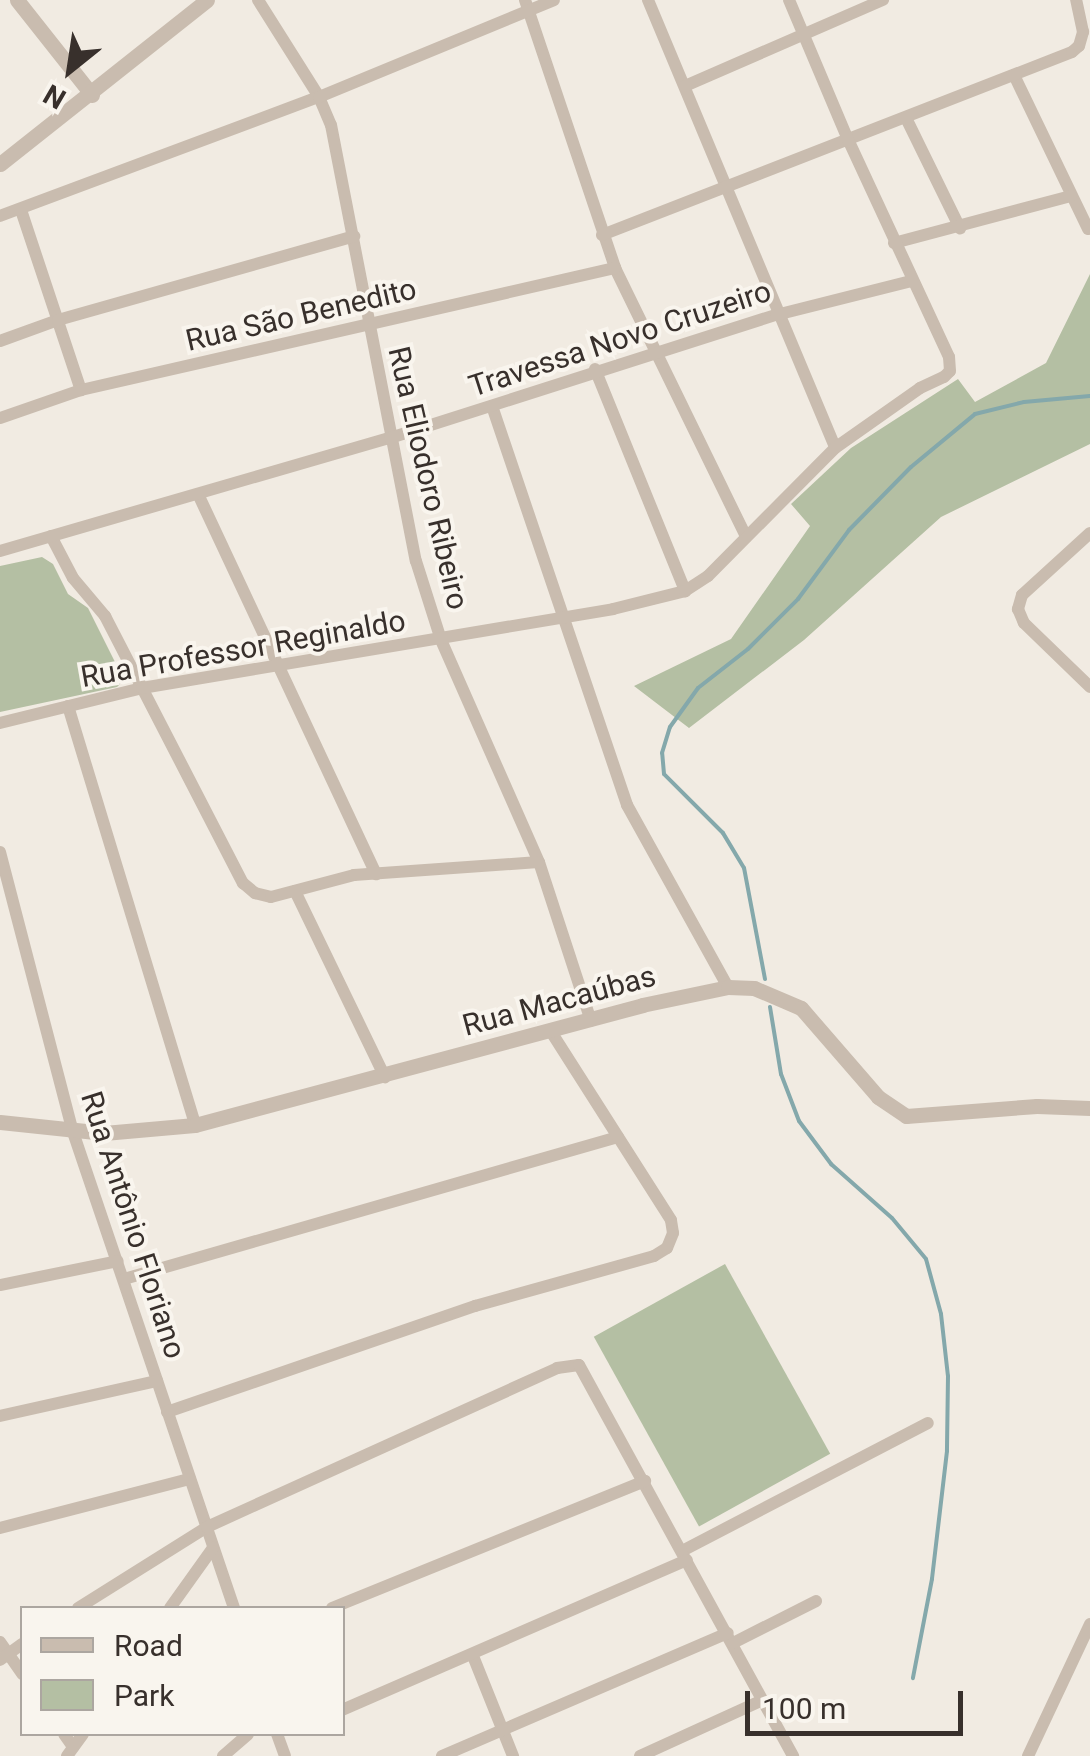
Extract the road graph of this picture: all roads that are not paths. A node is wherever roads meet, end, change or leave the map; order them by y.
1 (16, 0) edge
2 (258, 0) edge
3 (554, 0) edge
4 (648, 0) edge
5 (790, 0) edge
6 (883, 0) edge
7 (1076, 0) edge
8 (196, 4) edge
9 (527, 5) edge
10 (803, 33) junction
11 (1014, 74) junction
12 (685, 86) junction
13 (92, 95) junction
14 (319, 97) junction
15 (906, 118) junction
16 (849, 142) junction
17 (0, 164) edge
18 (728, 189) junction
19 (1071, 196) junction
20 (21, 210) junction
21 (0, 216) edge
22 (960, 228) junction
23 (1088, 230) edge
24 (602, 235) junction
25 (354, 236) junction
26 (894, 243) junction
27 (615, 268) junction
28 (911, 281) junction
29 (776, 315) junction
30 (58, 320) junction
31 (368, 326) junction
32 (0, 341) edge
33 (656, 355) junction
34 (596, 369) junction
35 (82, 390) junction
36 (492, 406) junction
37 (0, 418) edge
38 (390, 438) junction
39 (835, 448) junction
40 (198, 494) junction
41 (1090, 533) edge
42 (52, 536) junction
43 (746, 536) junction
44 (0, 552) edge
45 (685, 591) junction
46 (564, 615) junction
47 (441, 640) junction
48 (278, 666) junction
49 (1090, 687) edge
50 (142, 688) junction
51 (68, 706) junction
52 (0, 723) edge
53 (0, 852) edge
54 (539, 862) junction
55 (376, 874) junction
56 (295, 891) junction
57 (728, 987) junction
58 (590, 1021) junction
59 (552, 1033) junction
60 (386, 1077) junction
61 (1090, 1108) edge
62 (0, 1122) edge
63 (195, 1125) junction
64 (73, 1132) junction
65 (618, 1137) junction
66 (118, 1261) junction
67 (124, 1279) junction
68 (0, 1285) edge
69 (157, 1380) junction
70 (168, 1412) junction
71 (0, 1416) edge
72 (928, 1424) dead end
73 (190, 1478) junction
74 (645, 1480) junction
75 (207, 1527) junction
76 (0, 1528) edge
77 (213, 1548) junction
78 (685, 1556) junction
79 (816, 1601) dead end
80 (81, 1606) edge
81 (171, 1606) edge
82 (233, 1606) edge
83 (337, 1606) edge
84 (1090, 1624) edge
85 (730, 1638) junction
86 (3, 1652) edge
87 (473, 1656) junction
88 (20, 1672) edge
89 (763, 1700) junction
90 (345, 1709) edge
91 (503, 1730) junction
92 (246, 1736) edge
93 (223, 1756) edge
94 (442, 1756) edge
95 (513, 1756) edge
96 (640, 1756) edge
97 (793, 1756) edge
98 (1028, 1756) edge

1 - 13 street
2 - 14 street, Rua Eliodoro Ribeiro
3 - 9 street
4 - 12 street
5 - 10 street
6 - 10 street
7 - 11 street
8 - 13 street
9 - 14 street
9 - 24 street
10 - 12 street
10 - 16 street
11 - 15 street
11 - 19 street
12 - 18 street
13 - 17 street
14 - 20 street
14 - 25 street, Rua Eliodoro Ribeiro
15 - 16 street
15 - 22 street
16 - 18 street
16 - 26 street
18 - 24 street
18 - 29 street
19 - 22 street
19 - 23 street
20 - 21 street
20 - 30 street
22 - 26 street
24 - 27 street
25 - 30 street
25 - 31 street, Rua Eliodoro Ribeiro
26 - 28 street
27 - 31 street, Rua São Benedito
27 - 33 street
28 - 29 street, Travessa Novo Cruzeiro
28 - 39 street, Rua Professor Reginaldo
29 - 33 street, Travessa Novo Cruzeiro
29 - 39 street
30 - 32 street
30 - 35 street
31 - 35 street, Rua São Benedito
31 - 38 street, Rua Eliodoro Ribeiro
33 - 34 street, Travessa Novo Cruzeiro
33 - 43 street
34 - 36 street, Travessa Novo Cruzeiro
34 - 45 street
35 - 37 street, Rua São Benedito
36 - 38 street, Travessa Novo Cruzeiro
36 - 46 street
38 - 40 street, Travessa Novo Cruzeiro
38 - 47 street, Rua Eliodoro Ribeiro
39 - 43 street, Rua Professor Reginaldo
40 - 42 street, Travessa Novo Cruzeiro
40 - 48 street
41 - 49 street
42 - 44 street, Travessa Novo Cruzeiro
42 - 50 street
43 - 45 street, Rua Professor Reginaldo
45 - 46 street, Rua Professor Reginaldo
46 - 47 street, Rua Professor Reginaldo
46 - 57 street
47 - 48 street, Rua Professor Reginaldo
47 - 54 street, Rua Eliodoro Ribeiro
48 - 50 street, Rua Professor Reginaldo
48 - 55 street
50 - 51 street, Rua Professor Reginaldo
50 - 56 street
51 - 52 street, Rua Professor Reginaldo
51 - 63 street
53 - 64 street, Rua Antônio Floriano
54 - 55 street
54 - 58 street, Rua Eliodoro Ribeiro
55 - 56 street
56 - 60 street
57 - 58 street, Rua Macaúbas
57 - 61 street, Rua Macaúbas
58 - 59 street, Rua Macaúbas
59 - 60 street, Rua Macaúbas
59 - 65 street
60 - 63 street, Rua Macaúbas
62 - 64 street, Rua Macaúbas
63 - 64 street, Rua Macaúbas
64 - 66 street, Rua Antônio Floriano
65 - 67 street
65 - 70 street
66 - 67 street, Rua Antônio Floriano
66 - 68 street
67 - 69 street, Rua Antônio Floriano
69 - 70 street, Rua Antônio Floriano
69 - 71 street
70 - 73 street, Rua Antônio Floriano
72 - 78 street
73 - 75 street, Rua Antônio Floriano
73 - 76 street
74 - 75 street
74 - 78 street
74 - 83 street
75 - 77 street, Rua Antônio Floriano
75 - 80 street
77 - 81 street
77 - 82 street, Rua Antônio Floriano
78 - 85 street
78 - 87 street
79 - 85 street
84 - 98 street
85 - 89 street
85 - 91 street
86 - 88 street
87 - 90 street
87 - 91 street
89 - 96 street
89 - 97 street
91 - 94 street
91 - 95 street
92 - 93 street

